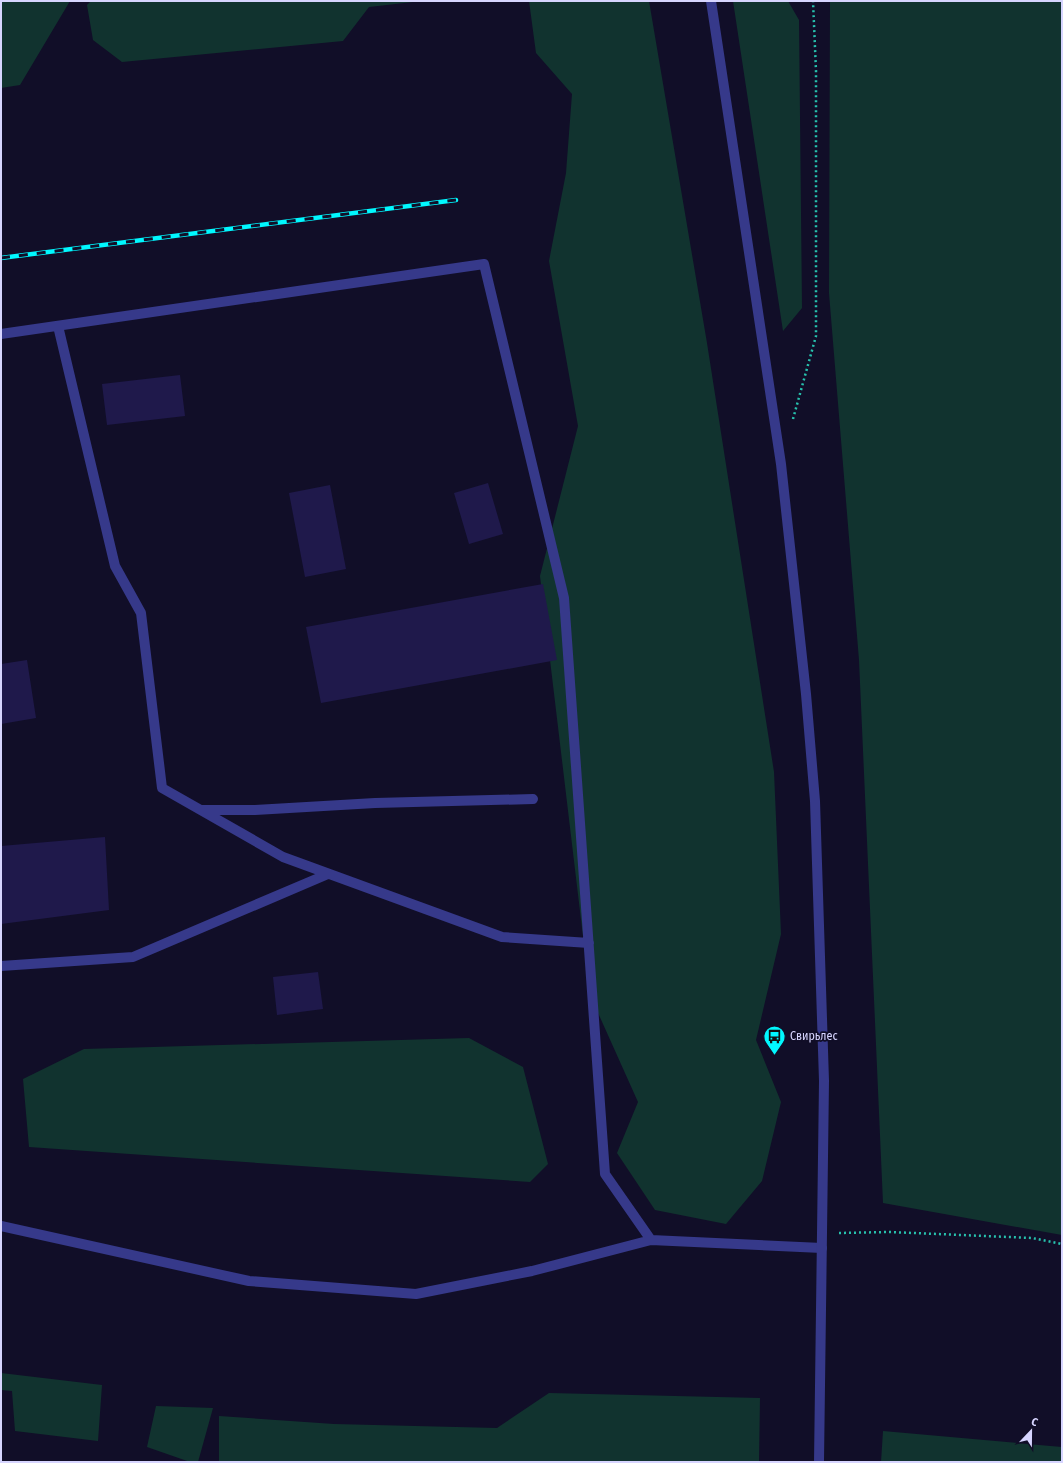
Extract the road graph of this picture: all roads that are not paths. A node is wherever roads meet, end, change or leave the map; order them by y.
1 (711, 1) edge
2 (58, 326) junction
3 (1, 334) edge
4 (533, 799) dead end
5 (201, 810) junction
6 (328, 874) junction
7 (589, 942) junction
8 (1, 966) edge
9 (1, 1226) edge
10 (651, 1240) junction
11 (822, 1248) junction
12 (819, 1462) edge

1 - 11 street
2 - 3 street
2 - 5 street
2 - 7 street
4 - 5 street
5 - 6 street
6 - 7 street
6 - 8 street
7 - 10 street
9 - 10 street
10 - 11 street
11 - 12 street

